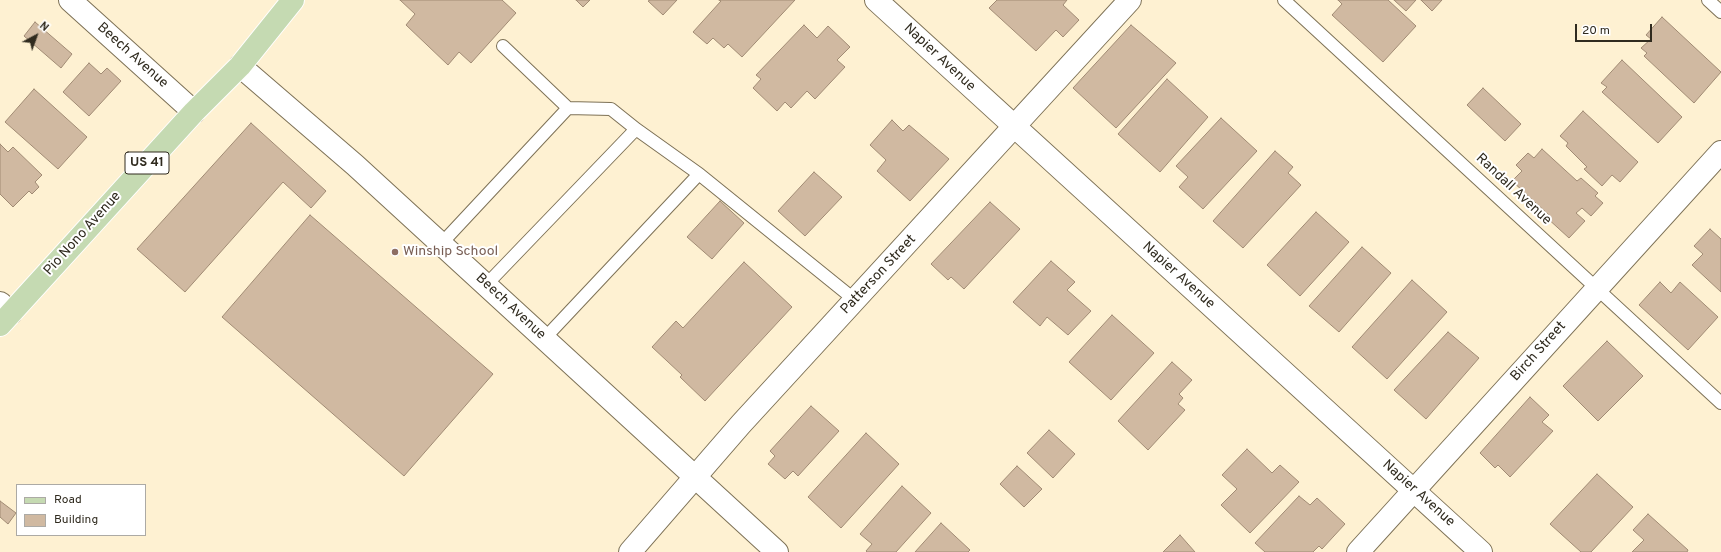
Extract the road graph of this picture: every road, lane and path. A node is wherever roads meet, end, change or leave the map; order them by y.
1 (70, 0) edge
2 (293, 0) edge
3 (876, 0) edge
4 (1130, 0) edge
5 (1284, 0) edge
6 (1708, 0) edge
7 (1721, 12) edge
8 (503, 46) dead end
9 (240, 66) junction
10 (568, 108) junction
11 (194, 112) junction
12 (1015, 128) junction
13 (636, 129) junction
14 (1721, 152) edge
15 (699, 174) junction
16 (441, 244) junction
17 (486, 285) junction
18 (1597, 288) junction
19 (855, 300) junction
20 (4, 314) edge
21 (544, 339) junction
22 (1721, 404) edge
23 (695, 477) junction
24 (1414, 490) junction
25 (630, 552) edge
26 (777, 552) edge
27 (1358, 552) edge
28 (1481, 552) edge

1 - 11 street, Beech Avenue
2 - 9 main road, Pio Nono Avenue / US 41
3 - 12 street, Napier Avenue
4 - 12 street, Patterson Street
5 - 18 lane, Randall Avenue
6 - 7 lane
8 - 10 lane
9 - 11 main road, Pio Nono Avenue / US 41
9 - 16 street, Beech Avenue
10 - 13 lane
10 - 16 lane
11 - 20 main road, Pio Nono Avenue / US 41
12 - 19 street, Patterson Street
12 - 24 street, Napier Avenue
13 - 15 lane
13 - 17 lane
14 - 18 street, Birch Street
15 - 19 lane
15 - 21 lane
16 - 17 street, Beech Avenue
17 - 21 street, Beech Avenue
18 - 22 lane, Randall Avenue
18 - 24 street, Birch Street
19 - 23 street, Patterson Street
21 - 23 street, Beech Avenue
23 - 25 street, Patterson Street
23 - 26 street, Beech Avenue
24 - 27 street, Birch Street
24 - 28 street, Napier Avenue

